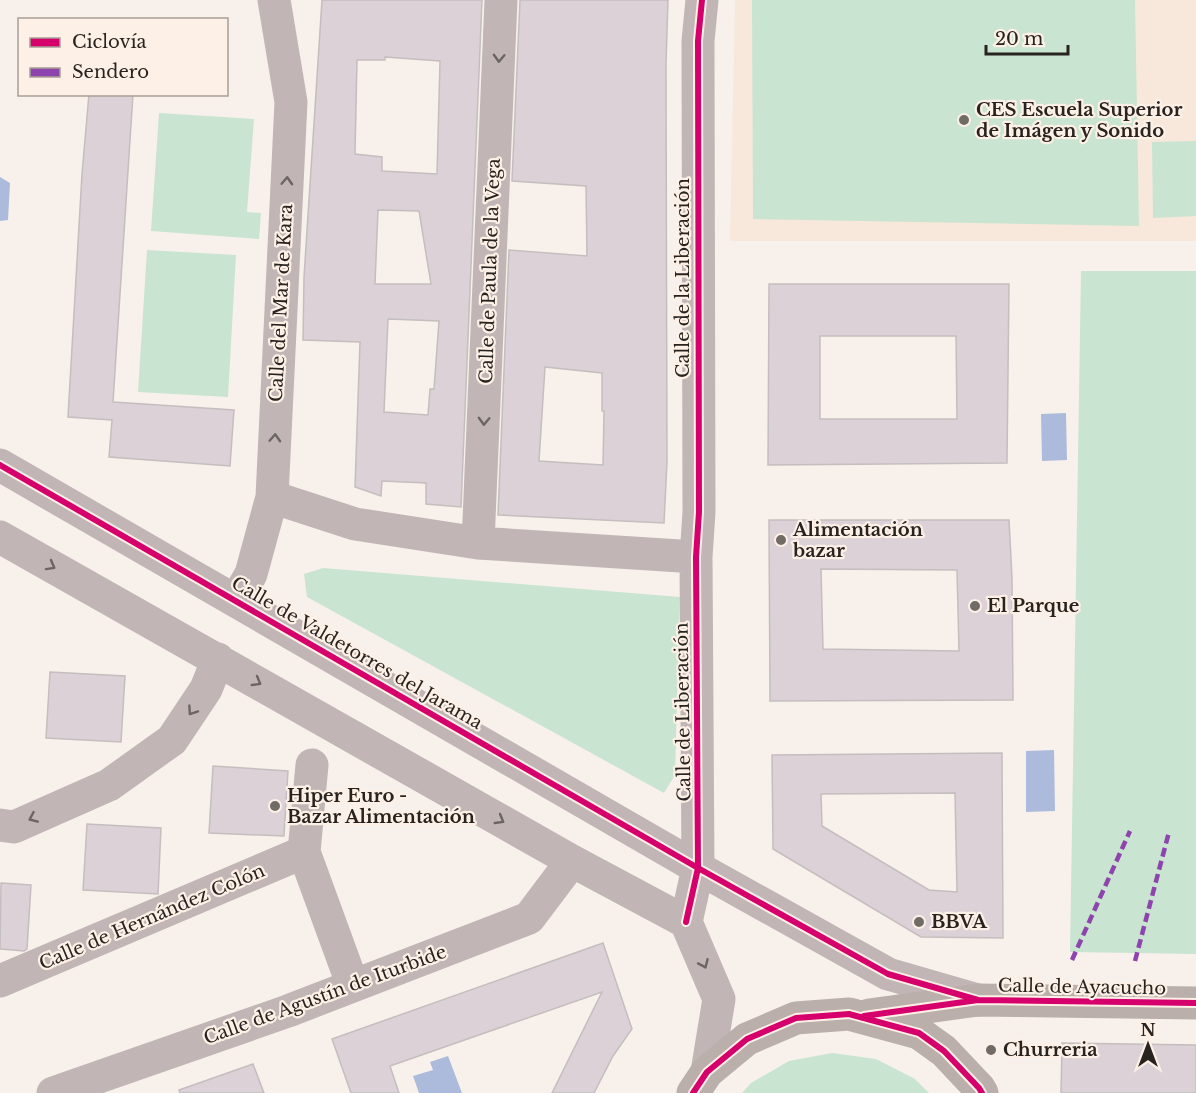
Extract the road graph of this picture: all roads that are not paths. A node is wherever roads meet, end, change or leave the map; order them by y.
1 (274, 0) edge
2 (501, 0) edge
3 (702, 0) edge
4 (0, 465) edge
5 (272, 497) junction
6 (0, 537) edge
7 (478, 543) junction
8 (696, 557) junction
9 (236, 600) junction
10 (218, 660) junction
11 (312, 765) dead end
12 (0, 825) edge
13 (304, 852) junction
14 (572, 861) junction
15 (698, 868) junction
16 (686, 922) junction
17 (888, 974) junction
18 (0, 981) edge
19 (353, 986) junction
20 (978, 1000) junction
21 (1196, 1003) edge
22 (913, 1021) junction
23 (700, 1083) edge
24 (53, 1093) edge
25 (982, 1093) edge

5 -> 1 street, Calle del Mar de Kara
2 -> 7 street, Calle de Paula de la Vega
3 - 8 street, Calle de la Liberación
4 - 9 street, Calle de Valdetorres del Jarama
5 - 7 street
5 - 9 street, Calle del Mar de Kara
6 -> 10 street
7 - 8 street
8 - 15 street, Calle de Liberación
9 - 15 street, Calle de Valdetorres del Jarama
10 -> 12 street
10 -> 14 street
11 - 13 street
13 - 18 street, Calle de Hernández Colón
13 - 19 street
14 - 16 street
14 - 19 street, Calle de Agustín de Iturbide
15 - 16 street
15 - 17 street, Calle de Valdetorres del Jarama
16 -> 23 street
17 - 20 street, Calle de Valdetorres del Jarama
17 - 22 street
19 - 24 street, Calle de Agustín de Iturbide
20 - 21 main road, Calle de Ayacucho
20 - 22 main road, Calle de Ayacucho
22 - 23 main road
22 - 25 main road

